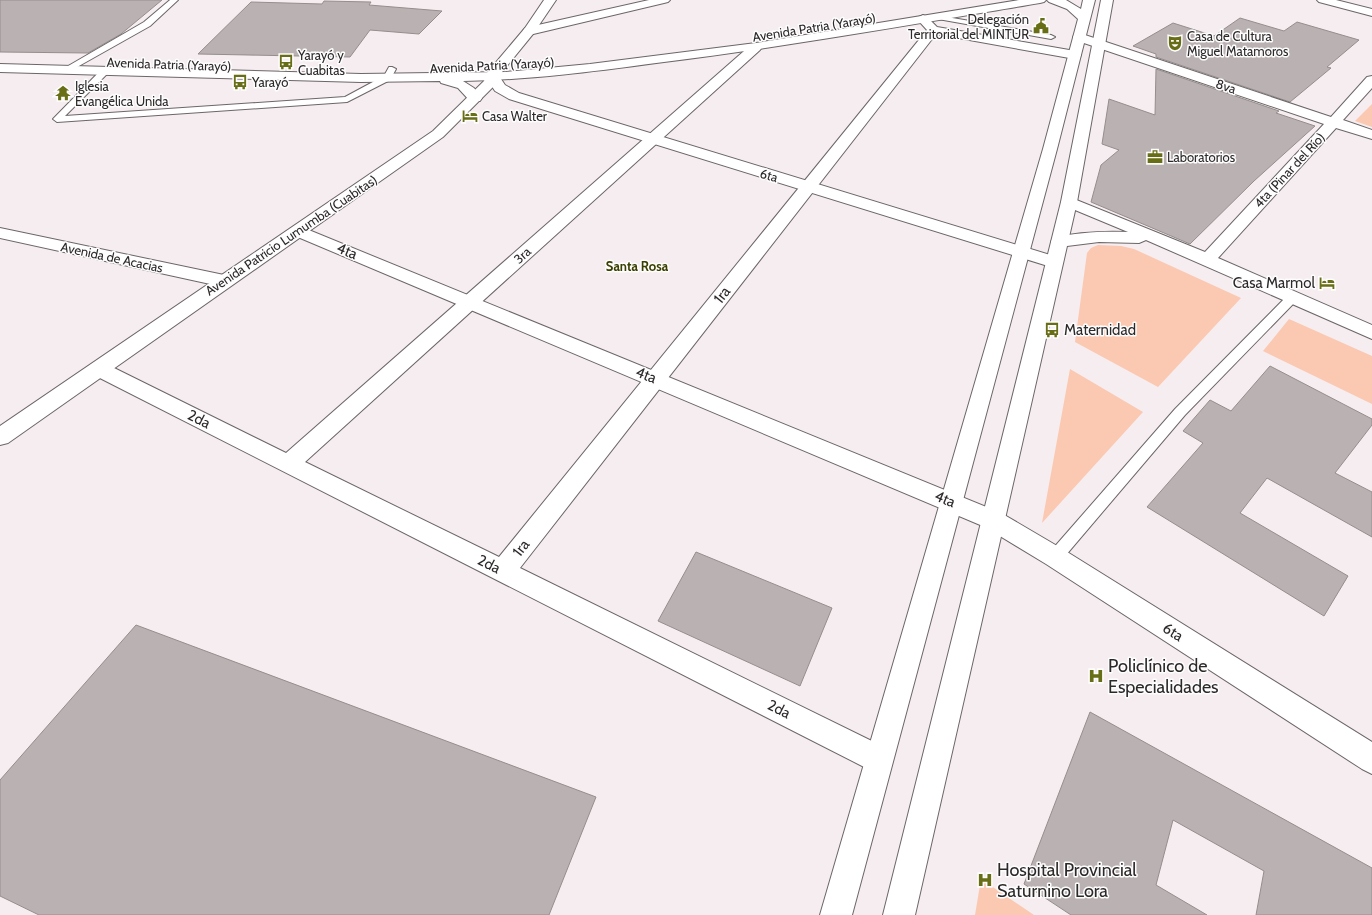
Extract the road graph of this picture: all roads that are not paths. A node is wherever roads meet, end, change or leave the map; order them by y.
1 (174, 0) edge
2 (550, 0) edge
3 (664, 0) edge
4 (980, 0) edge
5 (1040, 0) edge
6 (1053, 0) edge
7 (1089, 0) edge
8 (1107, 0) edge
9 (1323, 0) edge
10 (1372, 13) edge
11 (1084, 20) junction
12 (932, 22) junction
13 (529, 31) junction
14 (1051, 37) dead end
15 (1079, 37) junction
16 (1098, 43) junction
17 (756, 47) junction
18 (1075, 55) junction
19 (0, 59) edge
20 (80, 62) junction
21 (0, 68) edge
22 (67, 69) junction
23 (106, 70) junction
24 (496, 72) junction
25 (389, 74) junction
26 (435, 77) junction
27 (1372, 80) edge
28 (475, 98) junction
29 (1333, 122) junction
30 (1372, 135) edge
31 (653, 139) junction
32 (808, 187) junction
33 (1069, 202) junction
34 (299, 231) junction
35 (0, 233) edge
36 (1179, 247) junction
37 (1020, 252) junction
38 (1056, 252) junction
39 (1207, 260) junction
40 (224, 281) junction
41 (1292, 298) junction
42 (470, 302) junction
43 (1372, 333) edge
44 (99, 369) junction
45 (656, 379) junction
46 (0, 437) edge
47 (288, 464) junction
48 (952, 502) junction
49 (993, 520) junction
50 (1055, 557) junction
51 (503, 571) junction
52 (878, 759) junction
53 (1372, 759) edge
54 (836, 915) edge
55 (898, 915) edge

1 - 20 lane
2 - 13 main road, Avenida Patricio Lumumba (Cuabitas)
3 - 13 main road
4 - 24 main road, Avenida Patria (Yarayó)
5 - 12 main road, Avenida Patria (Yarayó)
6 - 11 main road
7 - 11 main road
8 - 16 main road
9 - 10 main road
11 - 15 main road
12 - 14 lane
12 - 17 main road, Avenida Patria (Yarayó)
12 - 18 main road
12 - 32 main road, 1ra
13 - 24 main road, Avenida Patricio Lumumba (Cuabitas)
15 - 16 main road, 8va
15 - 18 main road
16 - 29 main road, 8va
16 - 33 main road
17 - 24 main road, Avenida Patria (Yarayó)
17 - 31 main road, 3ra
18 - 37 main road
19 - 20 main road, Avenida Patria (Yarayó)
20 - 22 lane
20 - 25 main road, Avenida Patria (Yarayó)
21 - 22 main road, Avenida Patria (Yarayó)
22 - 23 main road, Avenida Patria (Yarayó)
23 - 25 main road, Avenida Patria (Yarayó)
23 - 25 lane
24 - 25 main road, Avenida Patria (Yarayó)
24 - 26 main road
24 - 28 main road, Avenida Patricio Lumumba (Cuabitas)
24 - 31 main road, 6ta
25 - 26 main road, Avenida Patria (Yarayó)
26 - 28 main road
27 - 29 main road, 4ta (Pinar del Río)
28 - 34 main road, Avenida Patricio Lumumba (Cuabitas)
29 - 30 main road, 8va
29 - 39 main road, 4ta (Pinar del Río)
31 - 32 main road, 6ta
31 - 42 main road, 3ra
32 - 37 main road, 6ta
32 - 45 main road, 1ra
33 - 36 main road
33 - 38 main road
34 - 40 main road, Avenida Patricio Lumumba (Cuabitas)
34 - 42 main road, 4ta
35 - 40 main road, Avenida de Acacias
36 - 38 main road
36 - 39 main road
37 - 38 main road, 6ta
37 - 48 main road
38 - 49 main road
39 - 41 main road
40 - 44 main road, Avenida Patricio Lumumba (Cuabitas)
41 - 43 main road
41 - 50 lane
42 - 45 main road, 4ta
42 - 47 main road, 3ra
44 - 46 main road, Avenida Patricio Lumumba (Cuabitas)
44 - 47 main road, 2da
45 - 48 main road, 4ta
45 - 51 main road, 1ra
47 - 51 main road, 2da
48 - 49 main road, 4ta
48 - 52 main road
49 - 50 main road, 6ta
49 - 55 main road
50 - 53 main road, 6ta
51 - 52 main road, 2da
52 - 54 main road

